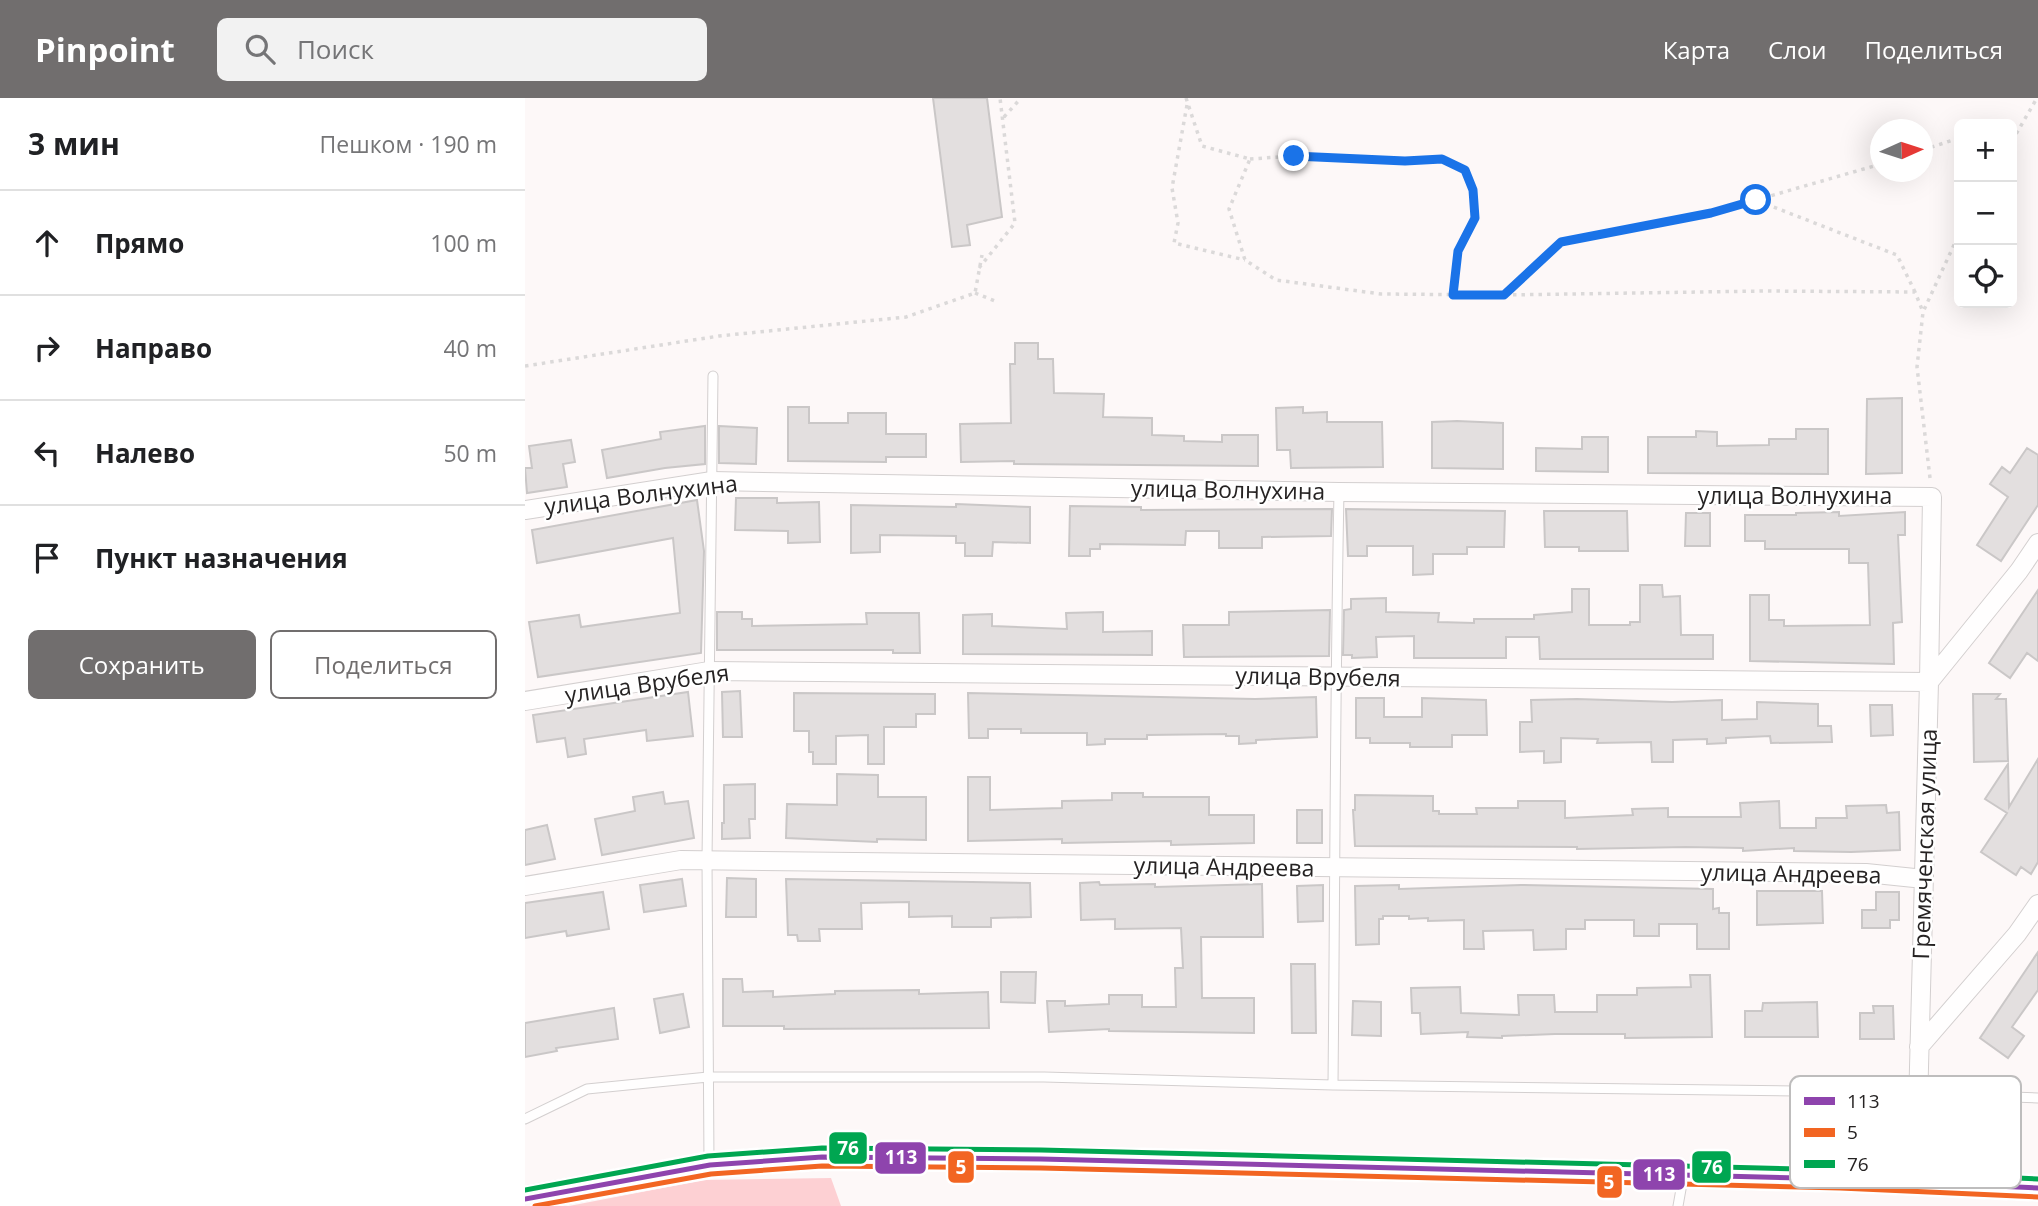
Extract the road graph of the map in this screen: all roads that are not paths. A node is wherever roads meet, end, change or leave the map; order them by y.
1 (713, 376) dead end
2 (712, 481) junction
3 (1339, 492) junction
4 (525, 510) edge
5 (2038, 543) edge
6 (709, 671) junction
7 (1335, 678) junction
8 (1929, 682) junction
9 (525, 701) edge
10 (707, 860) junction
11 (1336, 869) junction
12 (1924, 879) junction
13 (525, 886) edge
14 (2038, 904) edge
15 (1919, 1047) junction
16 (1918, 1076) edge
17 (708, 1077) junction
18 (1333, 1085) junction
19 (1790, 1091) edge
20 (525, 1119) edge
21 (709, 1165) junction
22 (1684, 1176) junction
23 (1790, 1179) edge
24 (1969, 1188) edge
25 (2033, 1194) edge
26 (525, 1199) edge
27 (1678, 1206) edge

1 - 2 lane
2 - 3 street, улица Волнухина
2 - 4 street, улица Волнухина
2 - 6 lane
3 - 7 lane
3 - 8 street, улица Волнухина
5 - 8 street
6 - 7 street, улица Врубеля
6 - 9 street, улица Врубеля
6 - 10 lane
7 - 8 street, улица Врубеля
7 - 11 lane
8 - 12 street, Гремяченская улица
10 - 11 street, улица Андреева
10 - 13 street, улица Андреева
10 - 17 lane
11 - 12 street, улица Андреева
11 - 18 lane
12 - 15 street, Гремяченская улица
14 - 15 street
15 - 16 street, Гремяченская улица
17 - 18 lane
17 - 20 lane
17 - 21 lane
18 - 19 lane
21 - 22 street
21 - 26 street
22 - 23 street
22 - 27 lane
24 - 25 street

